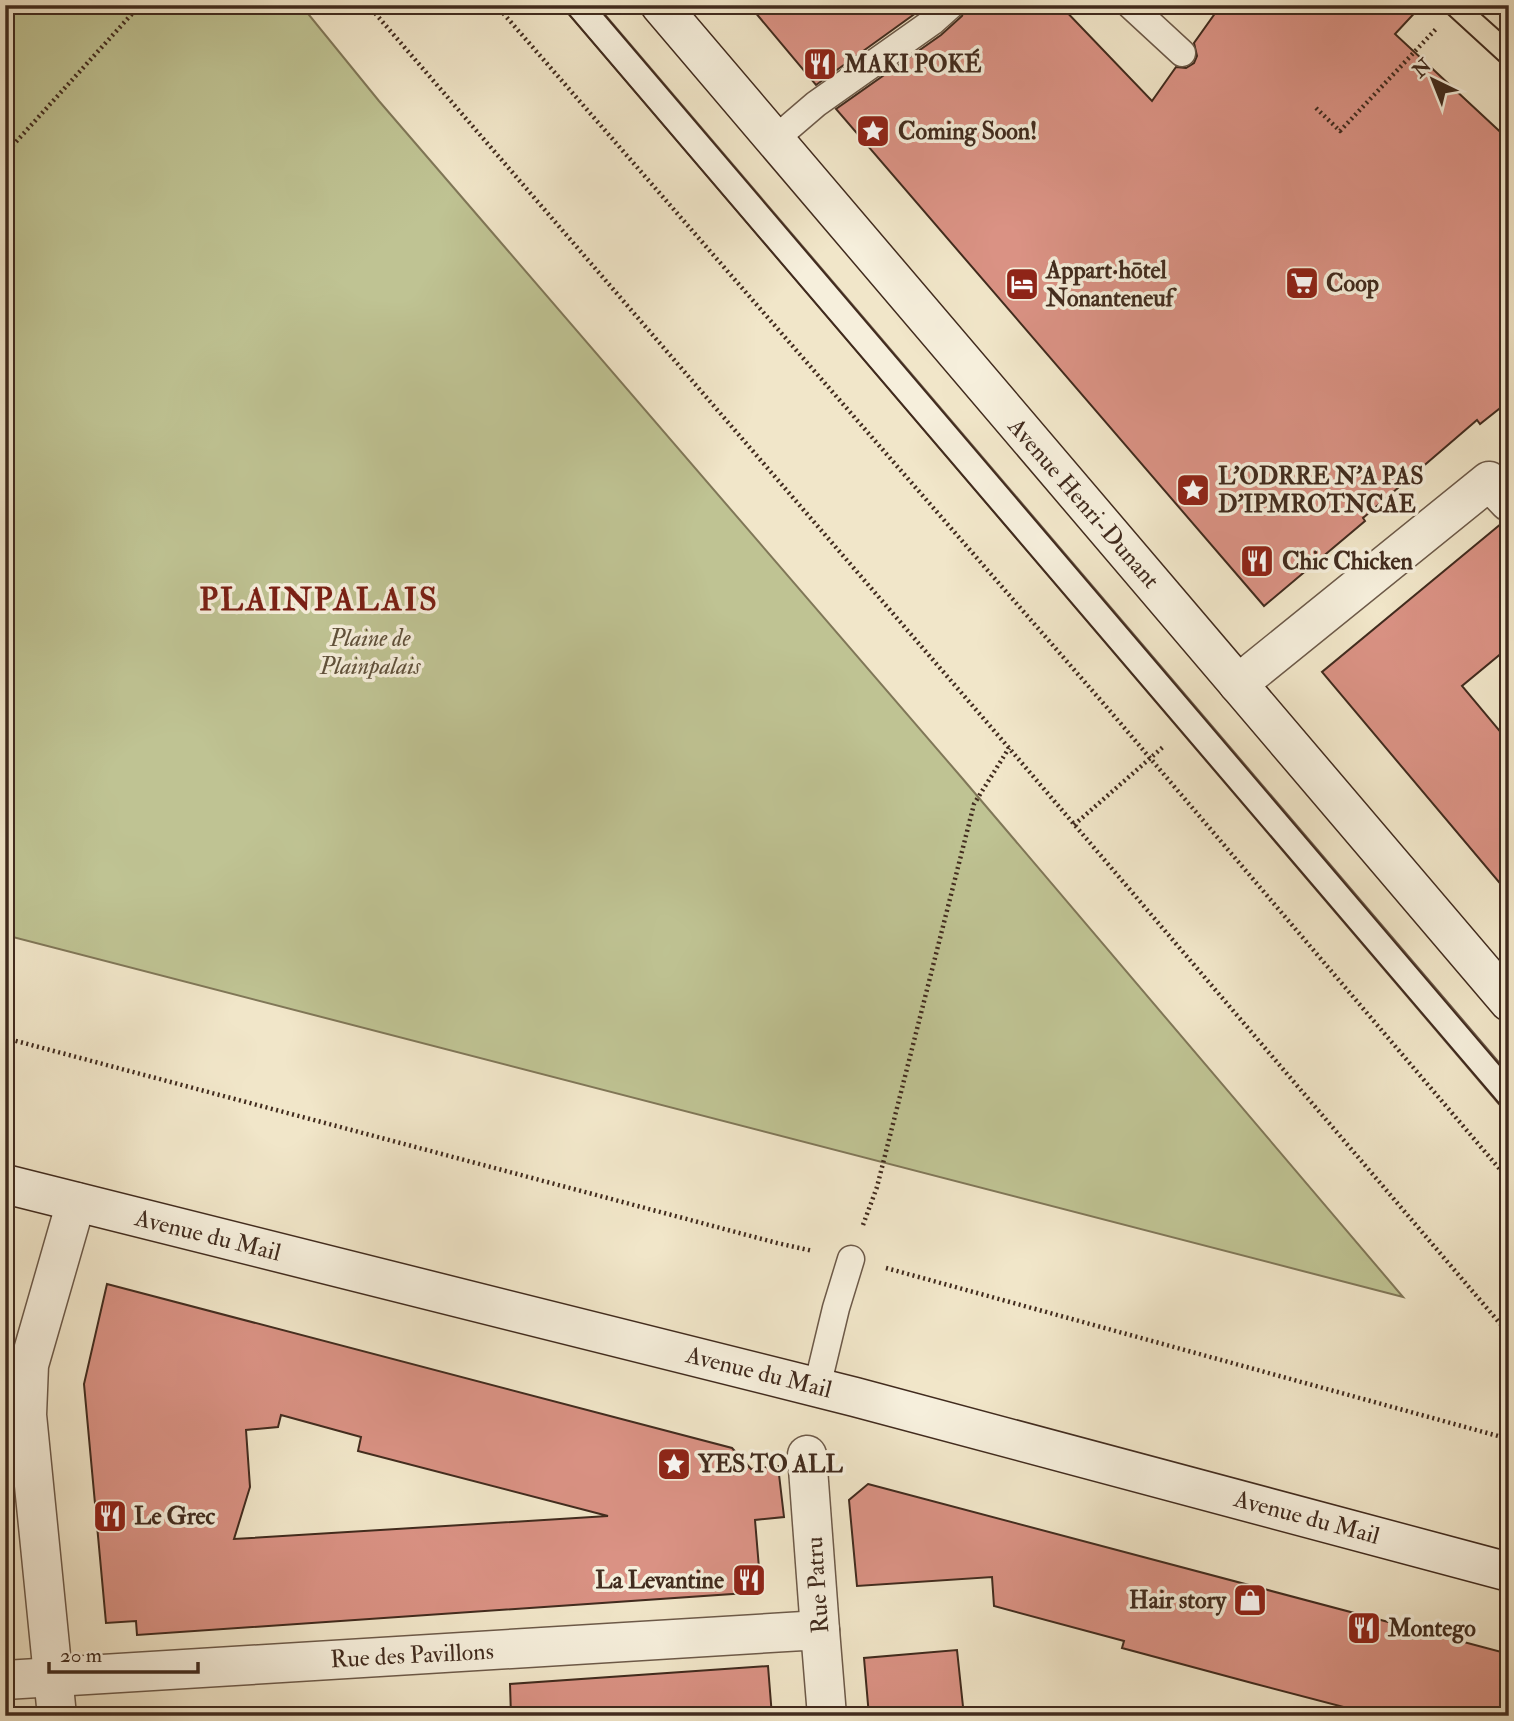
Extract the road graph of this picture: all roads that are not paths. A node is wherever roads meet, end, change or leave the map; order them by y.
1 (579, 5) edge
2 (660, 5) edge
3 (951, 5) edge
4 (1130, 5) edge
5 (1182, 53) dead end
6 (774, 140) junction
7 (1502, 483) edge
8 (1238, 684) junction
9 (1509, 1002) edge
10 (1509, 1096) edge
11 (5, 1184) edge
12 (76, 1202) junction
13 (851, 1259) road end
14 (817, 1387) junction
15 (807, 1454) dead end
16 (1509, 1572) edge
17 (820, 1630) junction
18 (54, 1677) junction
19 (5, 1680) edge
20 (57, 1716) edge
21 (827, 1716) edge

1 - 10 lane
2 - 6 main road, Avenue Henri-Dunant
3 - 6 lane
4 - 5 lane
6 - 8 main road, Avenue Henri-Dunant
7 - 8 main road
8 - 9 main road, Avenue Henri-Dunant
11 - 12 main road, Avenue du Mail
12 - 14 main road, Avenue du Mail
12 - 18 main road
13 - 14 lane
14 - 16 main road, Avenue du Mail
15 - 17 main road, Rue Patru
17 - 18 main road, Rue des Pavillons
17 - 21 main road, Rue Patru
18 - 19 main road, Rue des Pavillons
18 - 20 main road

